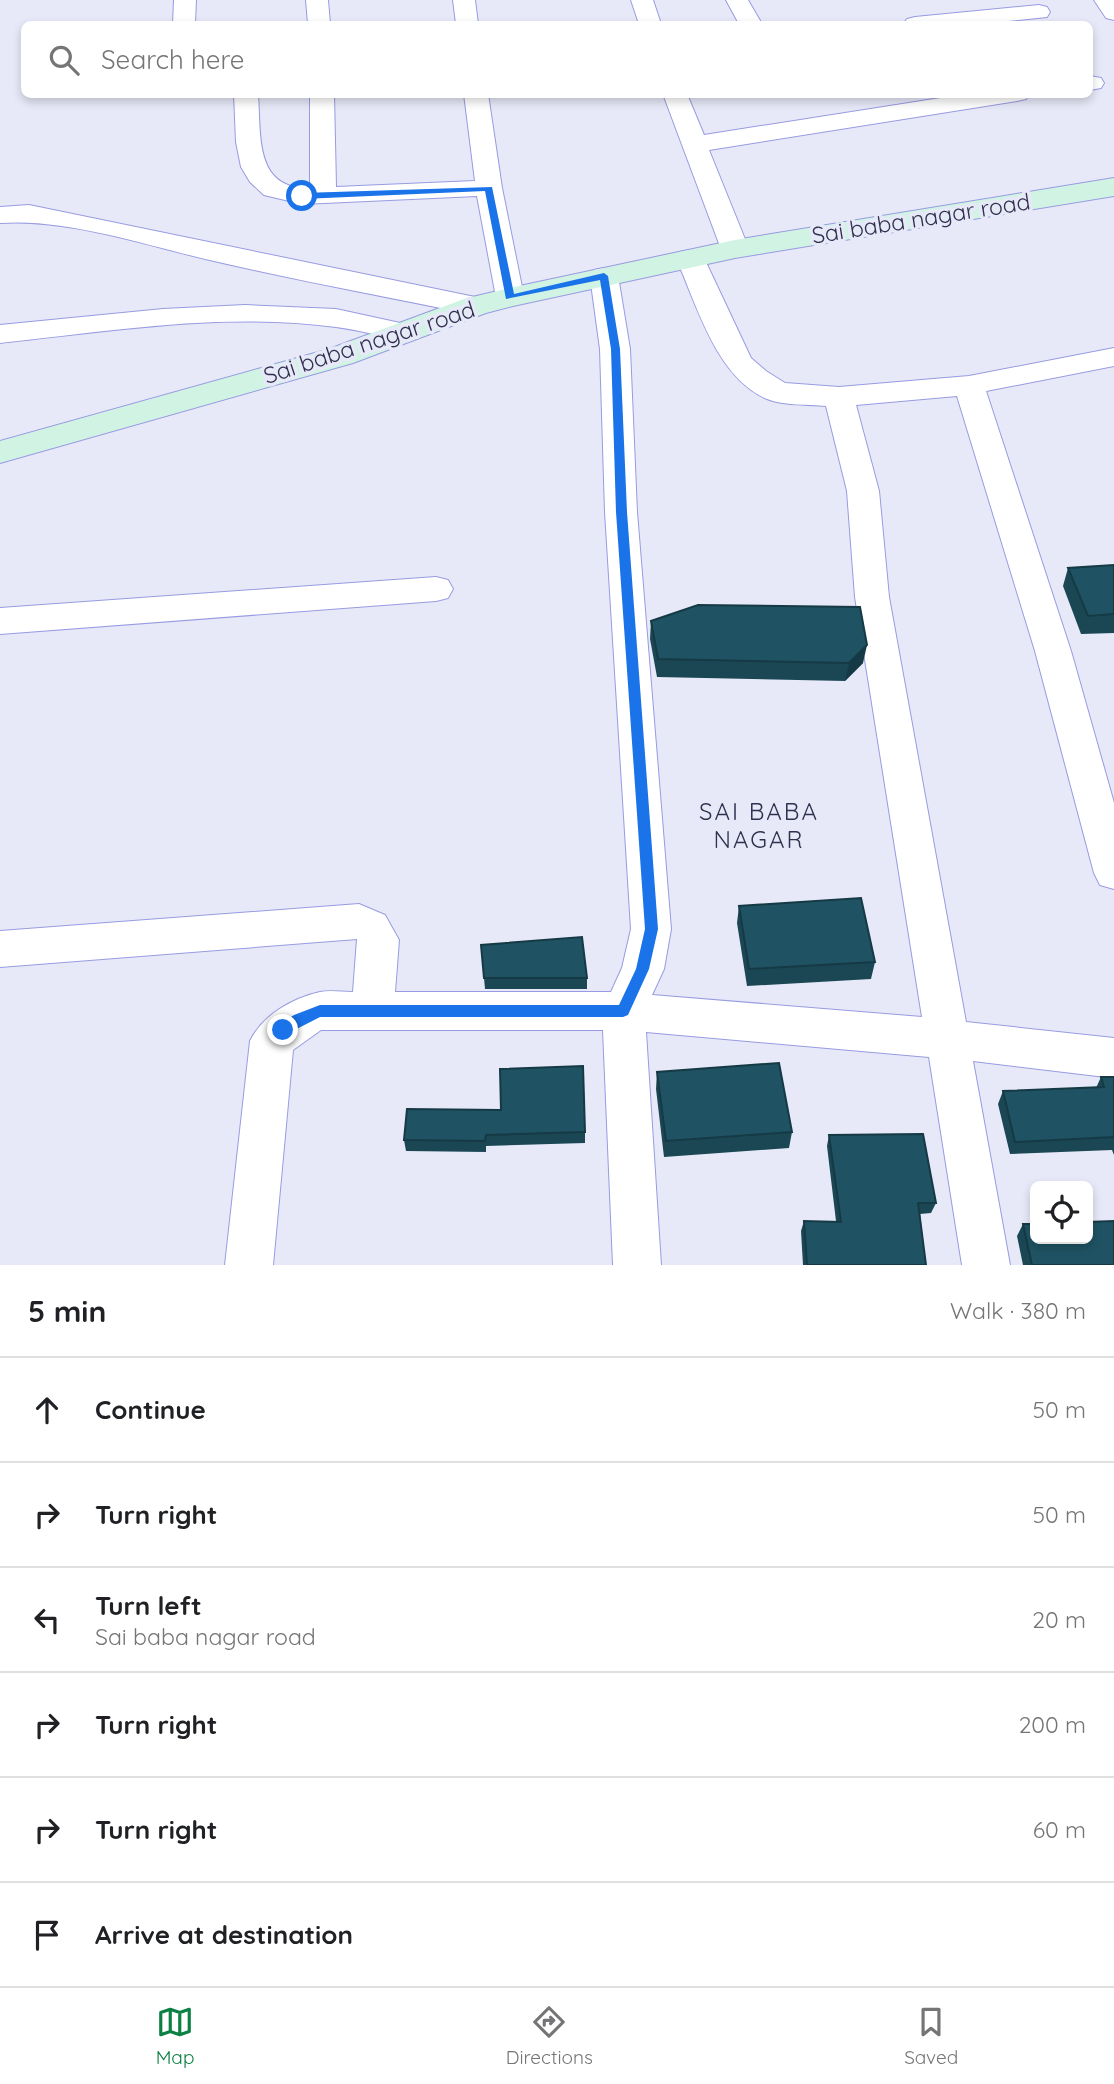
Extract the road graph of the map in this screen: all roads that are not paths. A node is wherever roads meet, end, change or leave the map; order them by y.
1 (185, 0) edge
2 (317, 0) edge
3 (464, 0) edge
4 (642, 0) edge
5 (737, 0) edge
6 (1105, 0) edge
7 (1039, 12) dead end
8 (1114, 13) edge
9 (184, 21) edge
10 (319, 21) edge
11 (467, 21) edge
12 (649, 21) edge
13 (748, 21) edge
14 (946, 21) edge
15 (246, 98) edge
16 (322, 98) edge
17 (477, 98) edge
18 (677, 98) edge
19 (991, 98) edge
20 (696, 144) junction
21 (1114, 187) edge
22 (489, 188) junction
23 (323, 195) junction
24 (0, 215) edge
25 (735, 249) junction
26 (690, 258) junction
27 (604, 276) junction
28 (510, 297) junction
29 (475, 306) junction
30 (404, 332) junction
31 (0, 334) edge
32 (1114, 357) edge
33 (969, 385) junction
34 (839, 397) junction
35 (0, 452) edge
36 (436, 589) dead end
37 (0, 621) edge
38 (1114, 873) edge
39 (0, 949) edge
40 (372, 1010) junction
41 (623, 1011) junction
42 (949, 1039) junction
43 (1114, 1058) edge
44 (249, 1265) edge
45 (637, 1265) edge
46 (986, 1265) edge

1 - 9 street
2 - 10 street
3 - 11 street
4 - 12 street
5 - 13 street
6 - 8 street
7 - 14 street
15 - 23 street
16 - 23 street
17 - 22 street
18 - 20 street
19 - 20 street
20 - 25 street
21 - 25 main road, Sai baba nagar road
22 - 23 street
22 - 28 street
24 - 29 street
25 - 26 main road, Sai baba nagar road
26 - 27 main road, Sai baba nagar road
26 - 34 street
27 - 28 main road, Sai baba nagar road
27 - 41 street
28 - 29 main road, Sai baba nagar road
29 - 30 main road, Sai baba nagar road
30 - 31 street
30 - 35 main road, Sai baba nagar road
32 - 33 street
33 - 34 street
33 - 38 street
34 - 42 street
36 - 37 street
39 - 40 street
40 - 41 street
40 - 44 street
41 - 42 street
41 - 45 street
42 - 43 street
42 - 46 street

